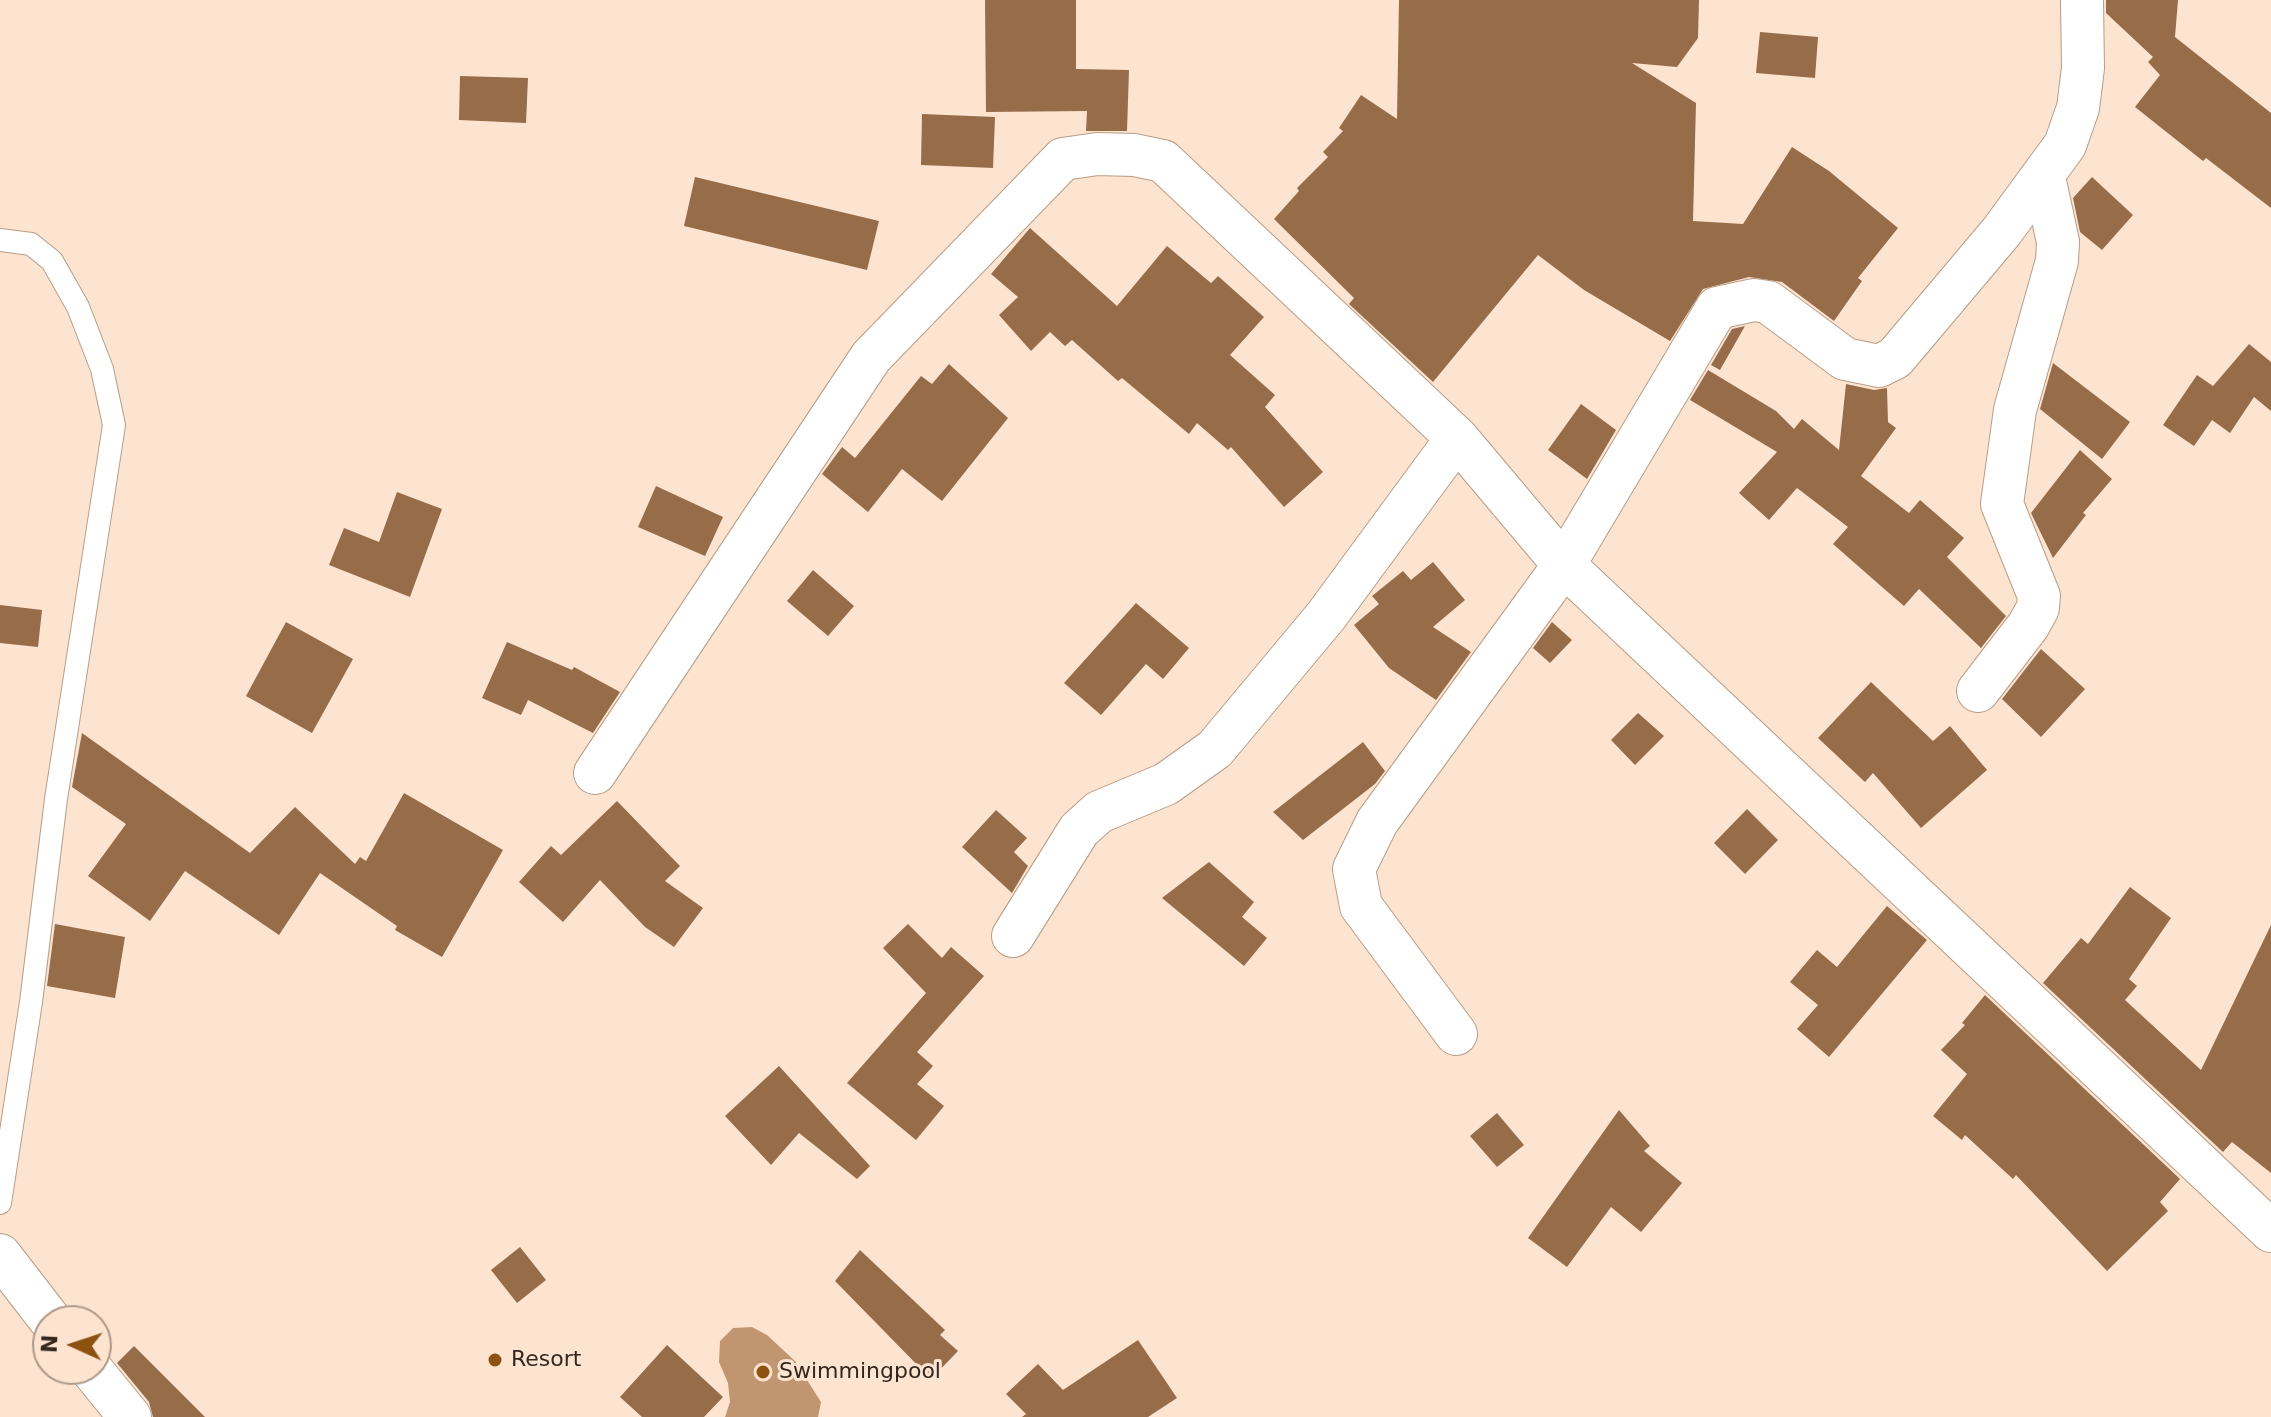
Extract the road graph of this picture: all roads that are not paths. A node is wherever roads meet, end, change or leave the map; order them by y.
1 (2082, 0) edge
2 (2044, 177) junction
3 (0, 240) edge
4 (1457, 438) junction
5 (1564, 565) junction
6 (1978, 691) dead end
7 (595, 773) dead end
8 (1013, 936) dead end
9 (1456, 1034) dead end
10 (0, 1203) edge
11 (2271, 1231) edge
12 (0, 1255) edge
13 (39, 1305) edge
14 (104, 1385) edge
15 (130, 1417) edge

1 - 2 street
2 - 5 street
2 - 6 street
3 - 10 lane
4 - 5 street
4 - 7 street
4 - 8 street
5 - 9 street
5 - 11 street
12 - 13 street
14 - 15 street

